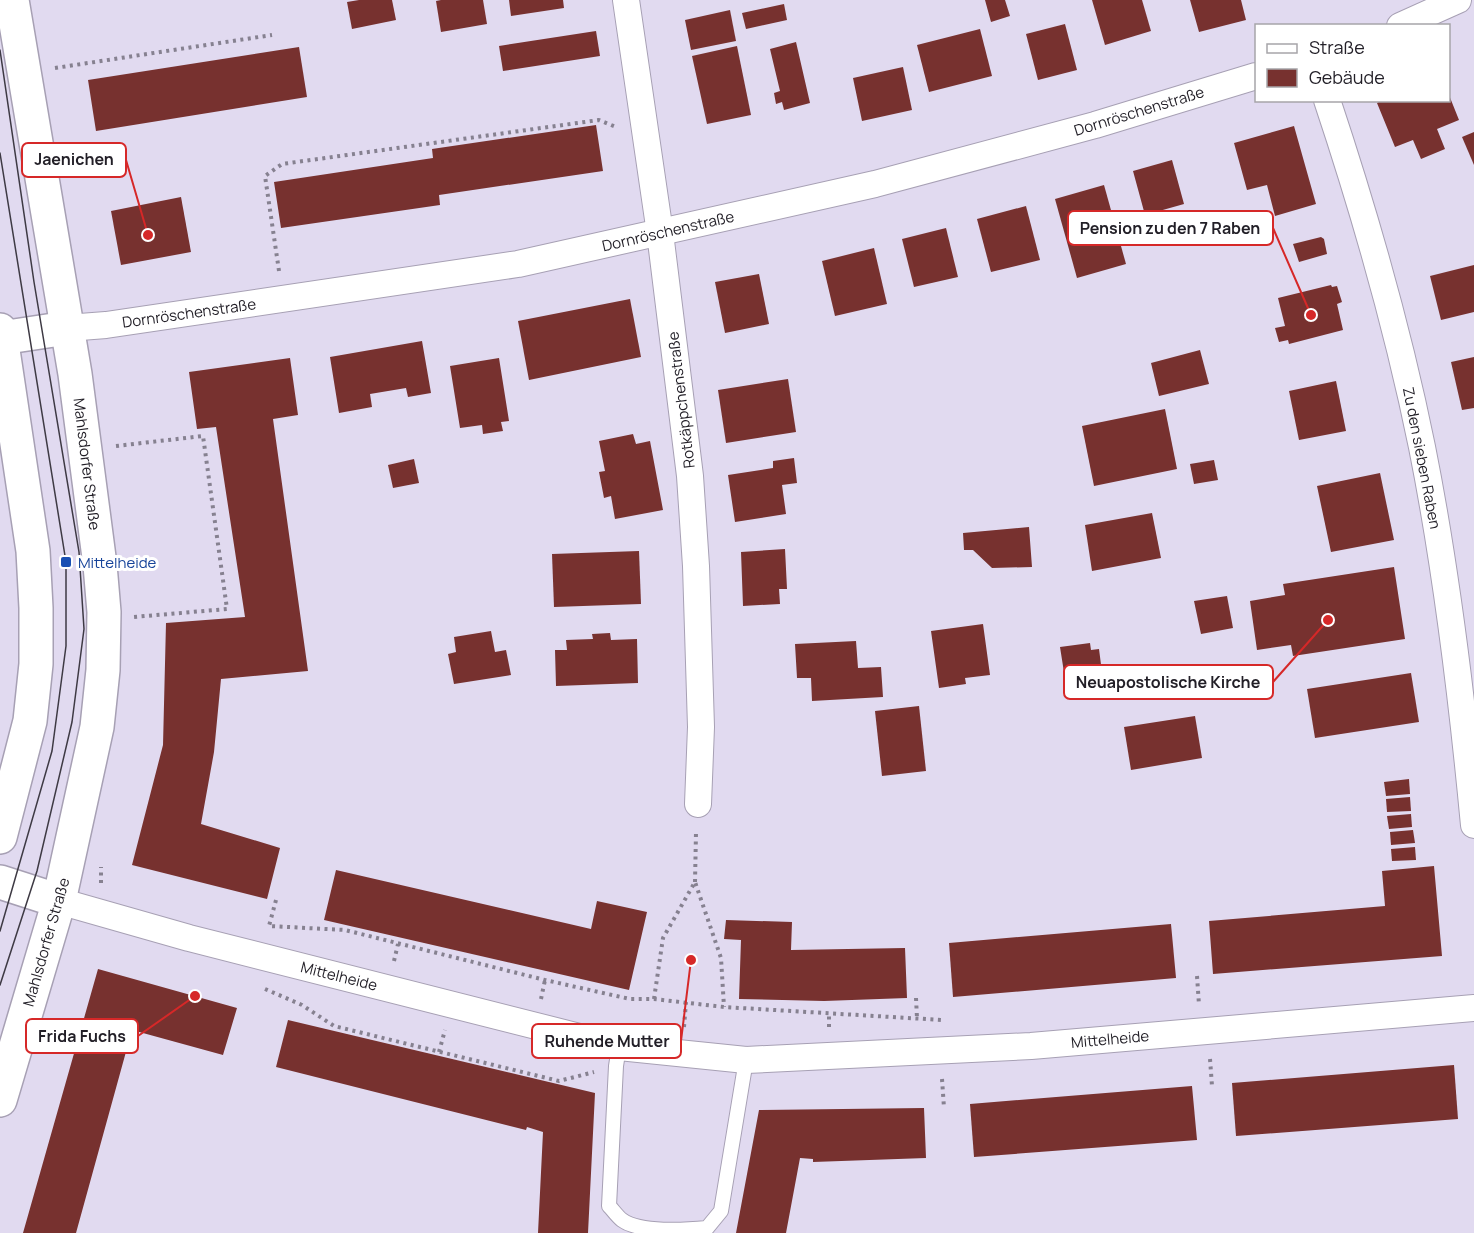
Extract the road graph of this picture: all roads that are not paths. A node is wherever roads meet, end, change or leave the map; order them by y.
1 (12, 0) edge
2 (626, 0) edge
3 (1458, 0) edge
4 (1404, 24) edge
5 (1255, 77) edge
6 (1328, 102) edge
7 (660, 232) junction
8 (67, 328) junction
9 (0, 335) edge
10 (698, 804) dead end
11 (1474, 825) edge
12 (0, 837) edge
13 (0, 882) edge
14 (59, 901) junction
15 (1474, 1008) edge
16 (618, 1056) junction
17 (746, 1060) junction
18 (0, 1100) edge

1 - 8 main road, Mahlsdorfer Straße
2 - 7 street, Rotkäppchenstraße
3 - 4 street
5 - 7 street, Dornröschenstraße
6 - 11 street, Zu den sieben Raben
7 - 8 street, Dornröschenstraße
7 - 10 street, Rotkäppchenstraße
8 - 9 main road
8 - 14 main road, Mahlsdorfer Straße
9 - 12 main road
13 - 14 main road
14 - 16 street, Mittelheide
14 - 18 main road, Mahlsdorfer Straße
15 - 17 street, Mittelheide
16 - 17 street, Mittelheide
16 - 17 lane

